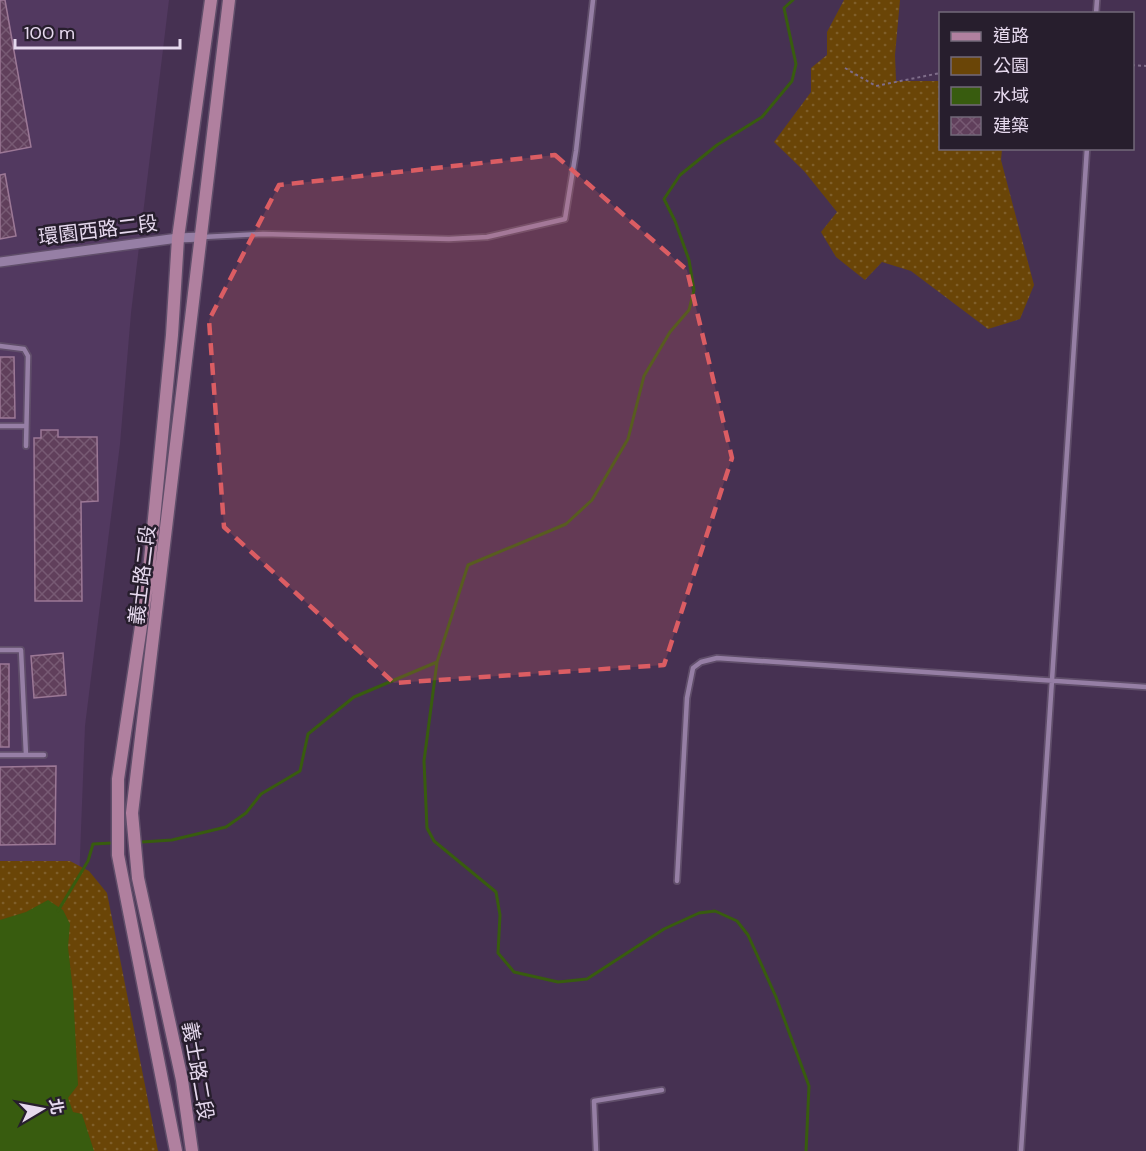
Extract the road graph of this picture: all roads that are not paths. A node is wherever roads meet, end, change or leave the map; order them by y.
1 (211, 0) edge
2 (229, 0) edge
3 (593, 0) edge
4 (1087, 150) edge
5 (201, 237) junction
6 (178, 238) junction
7 (0, 261) edge
8 (0, 346) edge
9 (0, 426) edge
10 (26, 426) junction
11 (26, 446) dead end
12 (0, 650) edge
13 (1051, 681) junction
14 (1146, 687) edge
15 (0, 755) edge
16 (26, 755) junction
17 (44, 755) dead end
18 (677, 881) dead end
19 (662, 1090) dead end
20 (176, 1151) edge
21 (192, 1151) edge
22 (596, 1151) edge
23 (1021, 1151) edge

1 - 6 street, 義士路二段
2 - 5 street, 義士路二段
3 - 5 lane
4 - 13 lane
5 - 6 street, 環園西路二段
5 - 21 street, 義士路二段
6 - 7 street, 環園西路二段
6 - 20 street, 義士路二段
8 - 10 lane
9 - 10 lane
10 - 11 lane
12 - 16 lane
13 - 14 lane
13 - 18 lane
13 - 23 lane
15 - 16 lane
16 - 17 lane
19 - 22 lane

